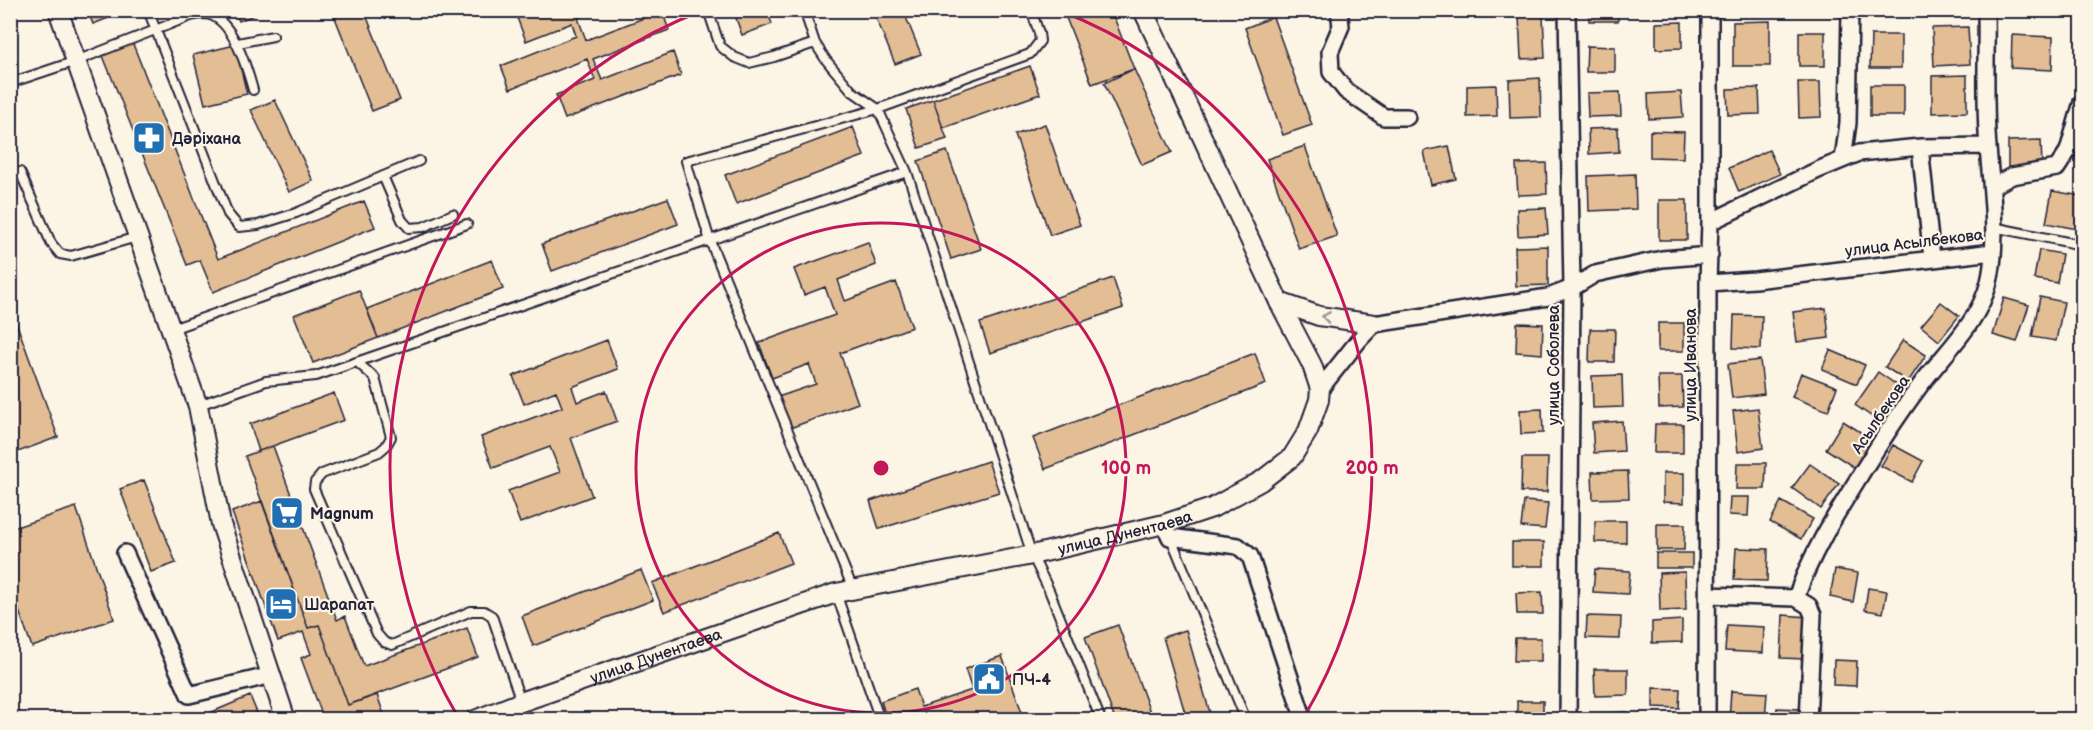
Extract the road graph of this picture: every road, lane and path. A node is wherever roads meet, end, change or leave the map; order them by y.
1 (58, 10) edge
2 (148, 10) edge
3 (708, 10) edge
4 (804, 10) edge
5 (1031, 10) edge
6 (1143, 10) edge
7 (1340, 10) edge
8 (1567, 10) edge
9 (1710, 10) edge
10 (1850, 10) edge
11 (1986, 10) edge
12 (156, 29) junction
13 (273, 36) dead end
14 (238, 43) junction
15 (815, 43) junction
16 (76, 61) junction
17 (10, 83) edge
18 (253, 90) dead end
19 (2082, 102) edge
20 (878, 109) junction
21 (1407, 117) dead end
22 (1988, 146) junction
23 (1920, 147) junction
24 (1843, 159) junction
25 (419, 161) dead end
26 (20, 172) dead end
27 (907, 172) junction
28 (383, 176) junction
29 (1993, 186) junction
30 (453, 214) dead end
31 (1710, 222) junction
32 (468, 224) dead end
33 (1993, 227) junction
34 (137, 237) junction
35 (710, 241) junction
36 (2082, 245) edge
37 (1993, 252) junction
38 (1710, 255) junction
39 (1932, 258) junction
40 (1708, 283) junction
41 (1572, 288) junction
42 (1279, 302) junction
43 (1374, 324) junction
44 (172, 329) junction
45 (357, 362) junction
46 (1320, 389) junction
47 (198, 406) junction
48 (1167, 530) junction
49 (124, 553) dead end
50 (1032, 555) junction
51 (844, 592) junction
52 (1708, 595) junction
53 (1796, 598) junction
54 (272, 675) junction
55 (521, 702) junction
56 (286, 720) edge
57 (475, 720) edge
58 (880, 720) edge
59 (1101, 720) edge
60 (1246, 720) edge
61 (1304, 720) edge
62 (1568, 720) edge
63 (1707, 720) edge
64 (1808, 720) edge

1 - 16 street
2 - 12 lane
3 - 15 lane
4 - 15 lane
5 - 20 lane
6 - 42 street
7 - 21 street
8 - 41 street, улица Соболева
9 - 31 street, улица Иванова
10 - 24 street
11 - 22 street, улица Асылбекова
12 - 14 lane
12 - 16 lane
12 - 28 lane
13 - 14 lane
14 - 18 lane
15 - 20 lane
16 - 17 lane
16 - 34 street
19 - 29 street
20 - 27 lane
20 - 35 lane
22 - 23 street
22 - 29 street, улица Асылбекова
23 - 24 street
23 - 39 street
24 - 31 street
25 - 28 lane
26 - 34 lane
27 - 35 lane
27 - 50 lane
28 - 30 lane
29 - 33 street, улица Асылбекова
31 - 38 street, улица Иванова
32 - 44 lane
33 - 36 lane
33 - 37 street, улица Асылбекова
34 - 44 street
35 - 45 lane
35 - 51 lane
37 - 39 street, улица Асылбекова
37 - 53 street, Асылбекова
38 - 40 street, улица Иванова
38 - 41 street
39 - 40 street, улица Асылбекова
40 - 52 street, улица Иванова
41 - 43 street
41 - 62 street, улица Соболева
43 -> 42 street
42 - 46 street
43 - 46 street
44 - 47 street
45 - 47 lane
45 - 55 lane
46 - 48 street, улица Дунентаева
47 - 54 street
48 - 50 street, улица Дунентаева
48 - 60 lane
48 - 61 street
49 - 54 street
50 - 51 street, улица Дунентаева
50 - 59 lane
51 - 55 street, улица Дунентаева
51 - 58 lane
52 - 53 street
52 - 63 street, улица Иванова
53 - 64 street
54 - 56 street
55 - 57 street, улица Дунентаева

